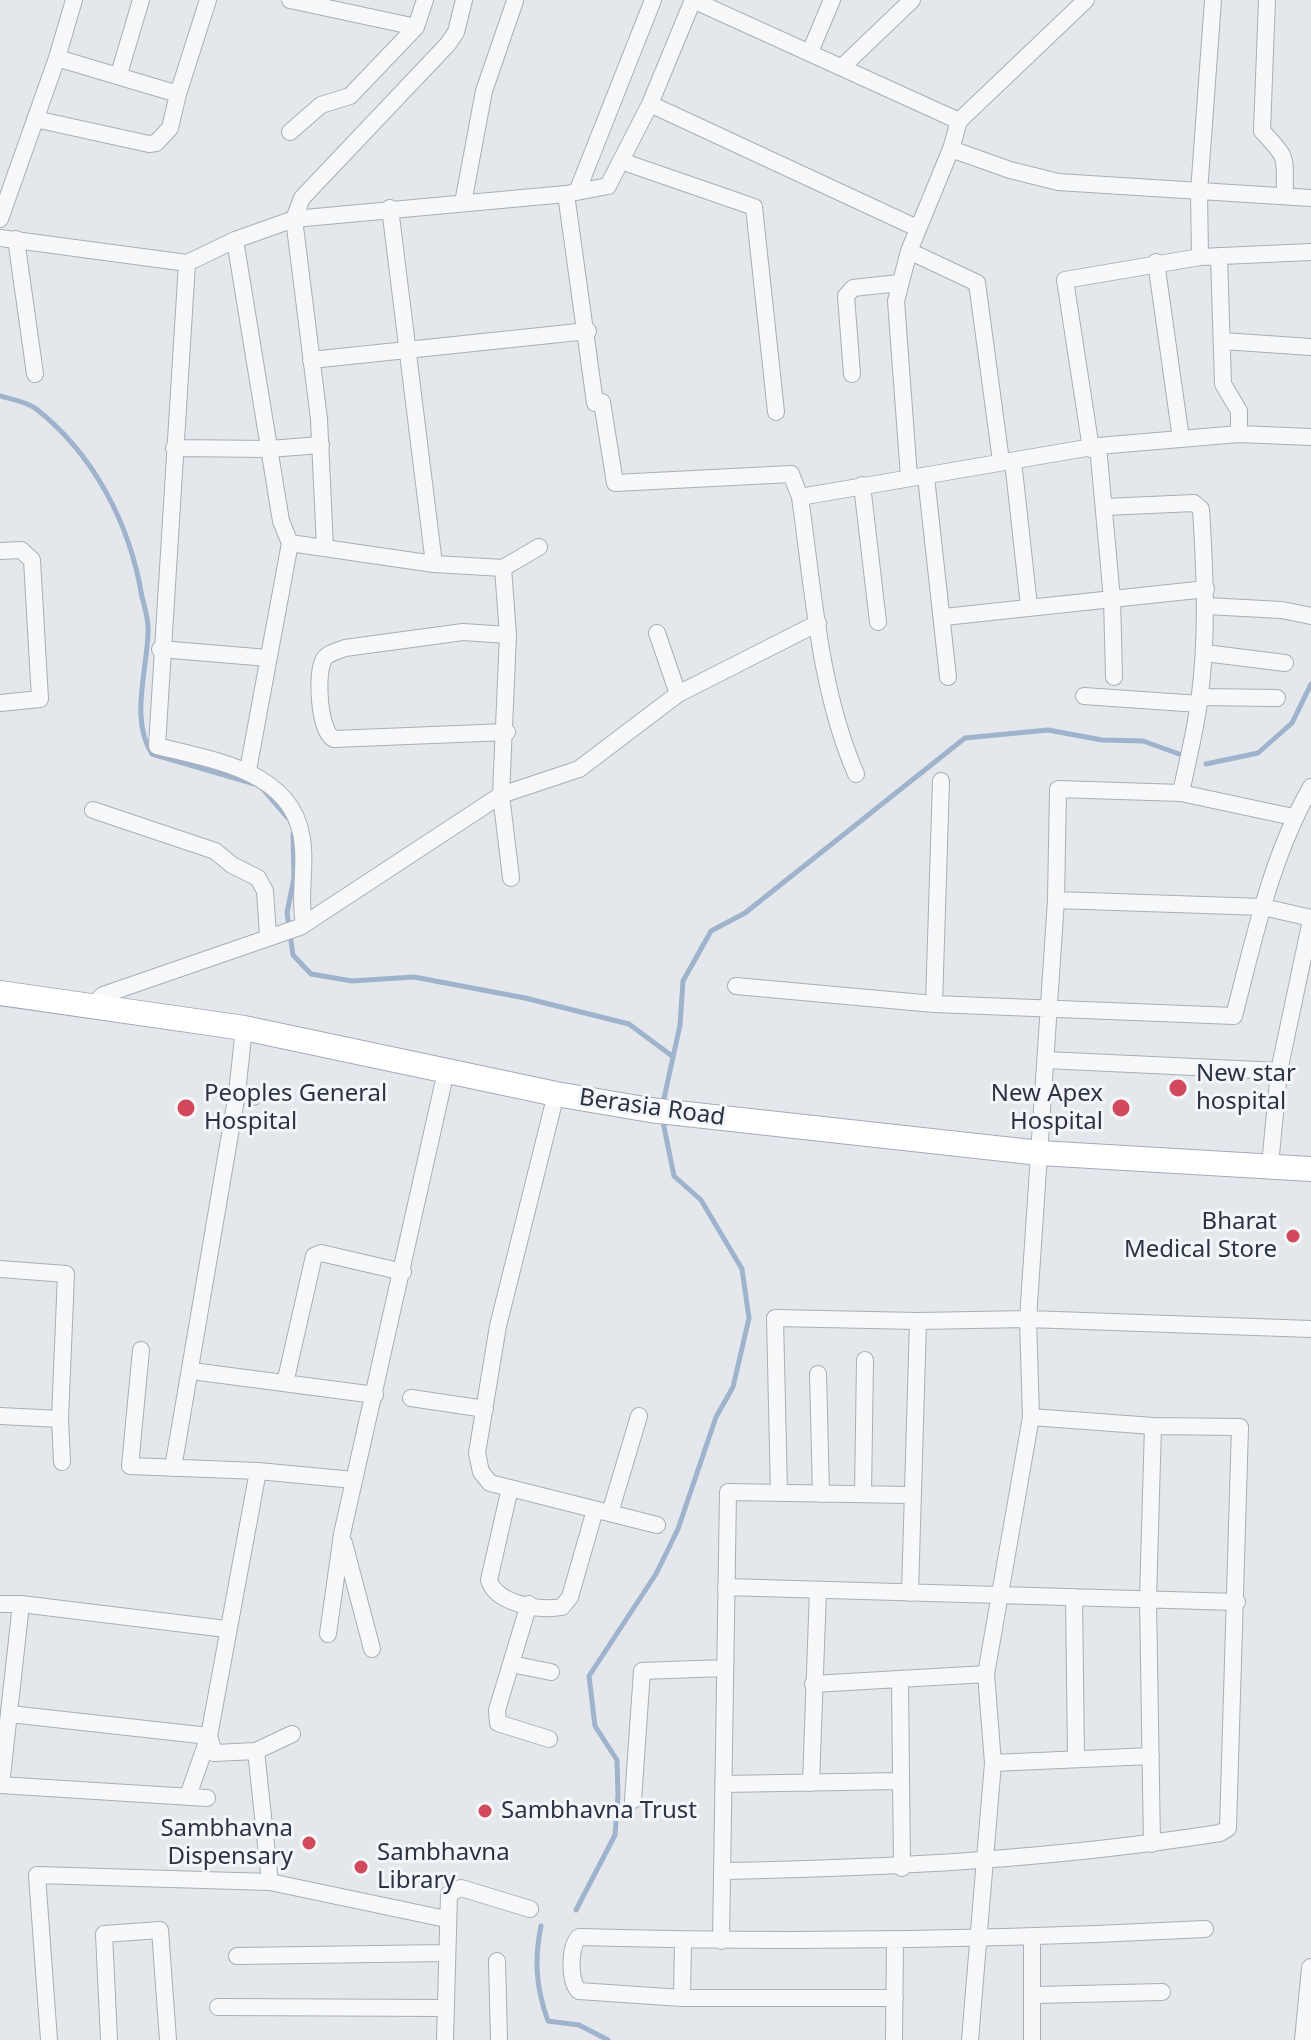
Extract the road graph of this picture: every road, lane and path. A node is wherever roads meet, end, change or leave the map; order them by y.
1 (74, 0) edge
2 (141, 0) edge
3 (208, 0) edge
4 (290, 0) edge
5 (425, 0) edge
6 (464, 0) edge
7 (653, 0) edge
8 (693, 0) edge
9 (832, 0) edge
10 (912, 0) edge
11 (1086, 0) edge
12 (1213, 0) edge
13 (1267, 0) edge
14 (515, 1) edge
15 (416, 27) junction
16 (810, 52) junction
17 (57, 58) junction
18 (842, 67) junction
19 (119, 74) junction
20 (178, 94) junction
21 (650, 104) junction
22 (35, 119) junction
23 (959, 121) junction
24 (290, 132) dead end
25 (951, 149) junction
26 (621, 161) junction
27 (1199, 192) junction
28 (571, 193) junction
29 (1285, 196) junction
30 (1311, 198) edge
31 (463, 203) junction
32 (390, 208) junction
33 (0, 219) edge
34 (294, 219) junction
35 (917, 228) junction
36 (8, 239) edge
37 (235, 240) junction
38 (909, 251) junction
39 (1311, 252) edge
40 (1219, 256) junction
41 (1200, 257) junction
42 (1156, 262) junction
43 (187, 263) junction
44 (899, 283) junction
45 (588, 331) junction
46 (1223, 341) junction
47 (1311, 347) edge
48 (409, 348) junction
49 (311, 360) junction
50 (35, 374) dead end
51 (852, 374) dead end
52 (776, 412) dead end
53 (1239, 434) junction
54 (1311, 437) edge
55 (1181, 439) junction
56 (321, 445) junction
57 (1094, 447) junction
58 (174, 448) junction
59 (269, 449) junction
60 (1007, 461) junction
61 (918, 477) junction
62 (862, 485) junction
63 (800, 497) junction
64 (1105, 507) junction
65 (290, 543) junction
66 (539, 547) dead end
67 (325, 548) junction
68 (0, 551) edge
69 (434, 564) junction
70 (503, 568) junction
71 (1206, 598) junction
72 (1112, 599) junction
73 (1029, 606) junction
74 (1311, 616) edge
75 (944, 617) junction
76 (878, 622) dead end
77 (818, 623) junction
78 (657, 633) dead end
79 (508, 635) junction
80 (160, 649) junction
81 (1205, 653) junction
82 (268, 658) junction
83 (1285, 663) dead end
84 (948, 677) dead end
85 (1114, 677) dead end
86 (678, 694) junction
87 (1084, 696) dead end
88 (1277, 698) dead end
89 (1200, 700) junction
90 (0, 703) edge
91 (507, 732) junction
92 (248, 770) junction
93 (856, 774) dead end
94 (941, 781) dead end
95 (1311, 787) edge
96 (1181, 793) junction
97 (501, 795) junction
98 (93, 810) dead end
99 (1293, 817) junction
100 (511, 878) dead end
101 (1056, 900) junction
102 (1263, 907) junction
103 (1311, 919) edge
104 (302, 925) junction
105 (273, 934) junction
106 (736, 986) dead end
107 (0, 993) edge
108 (934, 1004) junction
109 (92, 1006) junction
110 (0, 1008) edge
111 (1050, 1008) junction
112 (243, 1036) junction
113 (1046, 1060) junction
114 (1279, 1071) junction
115 (444, 1079) junction
116 (554, 1101) junction
117 (1040, 1160) junction
118 (1270, 1165) junction
119 (1311, 1169) edge
120 (1311, 1183) edge
121 (0, 1269) edge
122 (403, 1272) junction
123 (1028, 1319) junction
124 (918, 1321) junction
125 (1311, 1329) edge
126 (141, 1350) dead end
127 (865, 1360) dead end
128 (192, 1371) junction
129 (818, 1374) dead end
130 (285, 1383) junction
131 (375, 1395) junction
132 (411, 1398) dead end
133 (485, 1409) junction
134 (0, 1416) edge
135 (639, 1416) dead end
136 (1031, 1417) junction
137 (60, 1419) junction
138 (1153, 1426) junction
139 (62, 1462) dead end
140 (173, 1468) junction
141 (258, 1471) junction
142 (354, 1480) junction
143 (510, 1488) junction
144 (779, 1493) junction
145 (821, 1494) junction
146 (863, 1494) junction
147 (911, 1495) junction
148 (602, 1512) junction
149 (657, 1525) dead end
150 (342, 1534) junction
151 (726, 1587) junction
152 (818, 1590) junction
153 (910, 1593) junction
154 (1002, 1593) junction
155 (1074, 1597) junction
156 (1148, 1599) junction
157 (1237, 1602) junction
158 (0, 1604) edge
159 (21, 1604) junction
160 (529, 1604) junction
161 (226, 1629) junction
162 (328, 1634) dead end
163 (372, 1649) dead end
164 (511, 1664) junction
165 (725, 1668) junction
166 (551, 1672) dead end
167 (986, 1674) junction
168 (900, 1680) junction
169 (813, 1684) junction
170 (10, 1714) junction
171 (292, 1734) dead end
172 (209, 1736) junction
173 (549, 1739) dead end
174 (256, 1751) junction
175 (1151, 1756) junction
176 (1076, 1758) junction
177 (993, 1763) junction
178 (900, 1781) junction
179 (811, 1783) junction
180 (723, 1784) junction
181 (0, 1785) edge
182 (188, 1796) junction
183 (207, 1798) dead end
184 (633, 1800) dead end
185 (1152, 1844) junction
186 (985, 1861) junction
187 (902, 1868) junction
188 (722, 1871) junction
189 (270, 1882) junction
190 (530, 1909) dead end
191 (446, 1919) junction
192 (1205, 1929) dead end
193 (977, 1936) junction
194 (1032, 1938) junction
195 (721, 1941) junction
196 (895, 1941) junction
197 (683, 1942) junction
198 (445, 1953) junction
199 (237, 1956) dead end
200 (497, 1961) dead end
201 (1311, 1968) edge
202 (1162, 1992) dead end
203 (1035, 1995) junction
204 (682, 1998) junction
205 (895, 1998) junction
206 (218, 2007) dead end
207 (445, 2008) junction
208 (49, 2040) edge
209 (109, 2040) edge
210 (168, 2040) edge
211 (445, 2040) edge
212 (499, 2040) edge
213 (894, 2040) edge
214 (970, 2040) edge
215 (1032, 2040) edge
216 (1304, 2040) edge

1 - 17 street
2 - 19 street
3 - 20 street
4 - 15 street
5 - 15 street
6 - 34 street
7 - 28 street
8 - 16 street
8 - 21 street
9 - 16 street
10 - 18 street
11 - 23 street
12 - 27 street
13 - 29 street
14 - 31 street
15 - 24 street
16 - 18 street
17 - 19 street
17 - 22 street
18 - 23 street
19 - 20 street
20 - 22 street
21 - 26 street
21 - 35 street
22 - 33 street
23 - 25 street
25 - 27 street
25 - 35 street
26 - 28 street
26 - 52 street
27 - 29 street
27 - 41 street
28 - 31 street
28 - 45 street
29 - 30 street
31 - 32 street
32 - 34 street
32 - 48 street
34 - 37 street
34 - 49 street
35 - 38 street
36 - 43 street
36 - 50 street
37 - 43 street
37 - 59 street
38 - 44 street
38 - 60 street
39 - 40 street
40 - 41 street
40 - 46 street
41 - 42 street
42 - 55 street
42 - 57 street
43 - 58 street
44 - 51 street
44 - 61 street
45 - 48 street
45 - 63 street
46 - 47 street
46 - 53 street
48 - 49 street
48 - 69 street
49 - 56 street
53 - 54 street
53 - 55 street
55 - 57 street
56 - 59 street
56 - 67 street
57 - 60 street
57 - 64 street
58 - 59 street
58 - 80 street
59 - 65 street
60 - 61 street
60 - 73 street
61 - 62 street
61 - 75 street
62 - 63 street
62 - 76 street
63 - 77 street
64 - 71 street
64 - 72 street
65 - 67 street
65 - 82 street
66 - 70 street
67 - 69 street
68 - 90 street
69 - 70 street
70 - 79 street
71 - 72 street
71 - 74 street
71 - 81 street
72 - 73 street
72 - 85 street
73 - 75 street
75 - 84 street
77 - 86 street
77 - 93 street
78 - 86 street
79 - 91 street
79 - 91 street
80 - 82 street
80 - 92 street
81 - 83 street
81 - 89 street
82 - 92 street
86 - 97 street
87 - 89 street
88 - 89 street
89 - 96 street
91 - 97 street
92 - 104 street
94 - 108 street
95 - 99 street
96 - 99 street
96 - 101 street
97 - 100 street
97 - 104 street
98 - 105 street
99 - 102 street
101 - 102 street
101 - 111 street
102 - 103 street
102 - 111 street
103 - 114 street
104 - 105 street
105 - 109 street
106 - 108 street
107 - 109 main road, Berasia Road
108 - 111 street
109 - 112 main road, Berasia Road
110 - 112 main road, Berasia Road
111 - 113 street
112 - 115 main road, Berasia Road
112 - 128 street
113 - 114 street
113 - 117 street
114 - 118 street
115 - 116 main road, Berasia Road
115 - 122 street
116 - 117 main road, Berasia Road
116 - 133 street
117 - 118 main road, Berasia Road
117 - 120 main road, Berasia Road
117 - 123 street
118 - 119 main road, Berasia Road
121 - 137 street
122 - 130 street
122 - 131 street
123 - 124 street
123 - 125 street
123 - 136 street
124 - 144 street
124 - 147 street
126 - 140 street
127 - 146 street
128 - 130 street
128 - 140 street
129 - 145 street
130 - 131 street
131 - 142 street
132 - 133 street
133 - 143 street
134 - 137 street
135 - 148 street
136 - 138 street
136 - 154 street
137 - 139 street
138 - 156 street
138 - 157 street
140 - 141 street
141 - 142 street
141 - 161 street
142 - 150 street
143 - 148 street
143 - 160 street
144 - 145 street
144 - 151 street
145 - 146 street
146 - 147 street
147 - 153 street
148 - 149 street
148 - 160 street
150 - 162 street
150 - 163 street
151 - 152 street
151 - 165 street
152 - 153 street
152 - 169 street
153 - 154 street
154 - 155 street
154 - 167 street
155 - 156 street
155 - 176 street
156 - 157 street
156 - 175 street
157 - 185 street
158 - 159 street
159 - 161 street
159 - 170 street
160 - 164 street
161 - 172 street
164 - 166 street
164 - 173 street
165 - 180 street
165 - 184 street
167 - 168 street
167 - 177 street
168 - 169 street
168 - 178 street
169 - 179 street
170 - 172 street
170 - 181 street
171 - 174 street
172 - 174 street
172 - 182 street
174 - 189 street
175 - 176 street
175 - 185 street
176 - 177 street
177 - 186 street
178 - 179 street
178 - 187 street
179 - 180 street
180 - 188 street
181 - 182 street
182 - 183 street
185 - 186 street
186 - 187 street
186 - 193 street
187 - 188 street
188 - 195 street
189 - 191 street
189 - 208 street
190 - 191 street
191 - 198 street
192 - 194 street
193 - 194 street
193 - 196 street
193 - 214 street
194 - 203 street
195 - 196 street
195 - 197 street
196 - 205 street
197 - 204 street
197 - 204 street
198 - 199 street
198 - 207 street
200 - 212 street
201 - 216 street
202 - 203 street
203 - 215 street
204 - 205 street
205 - 213 street
206 - 207 street
207 - 211 street
209 - 210 street

